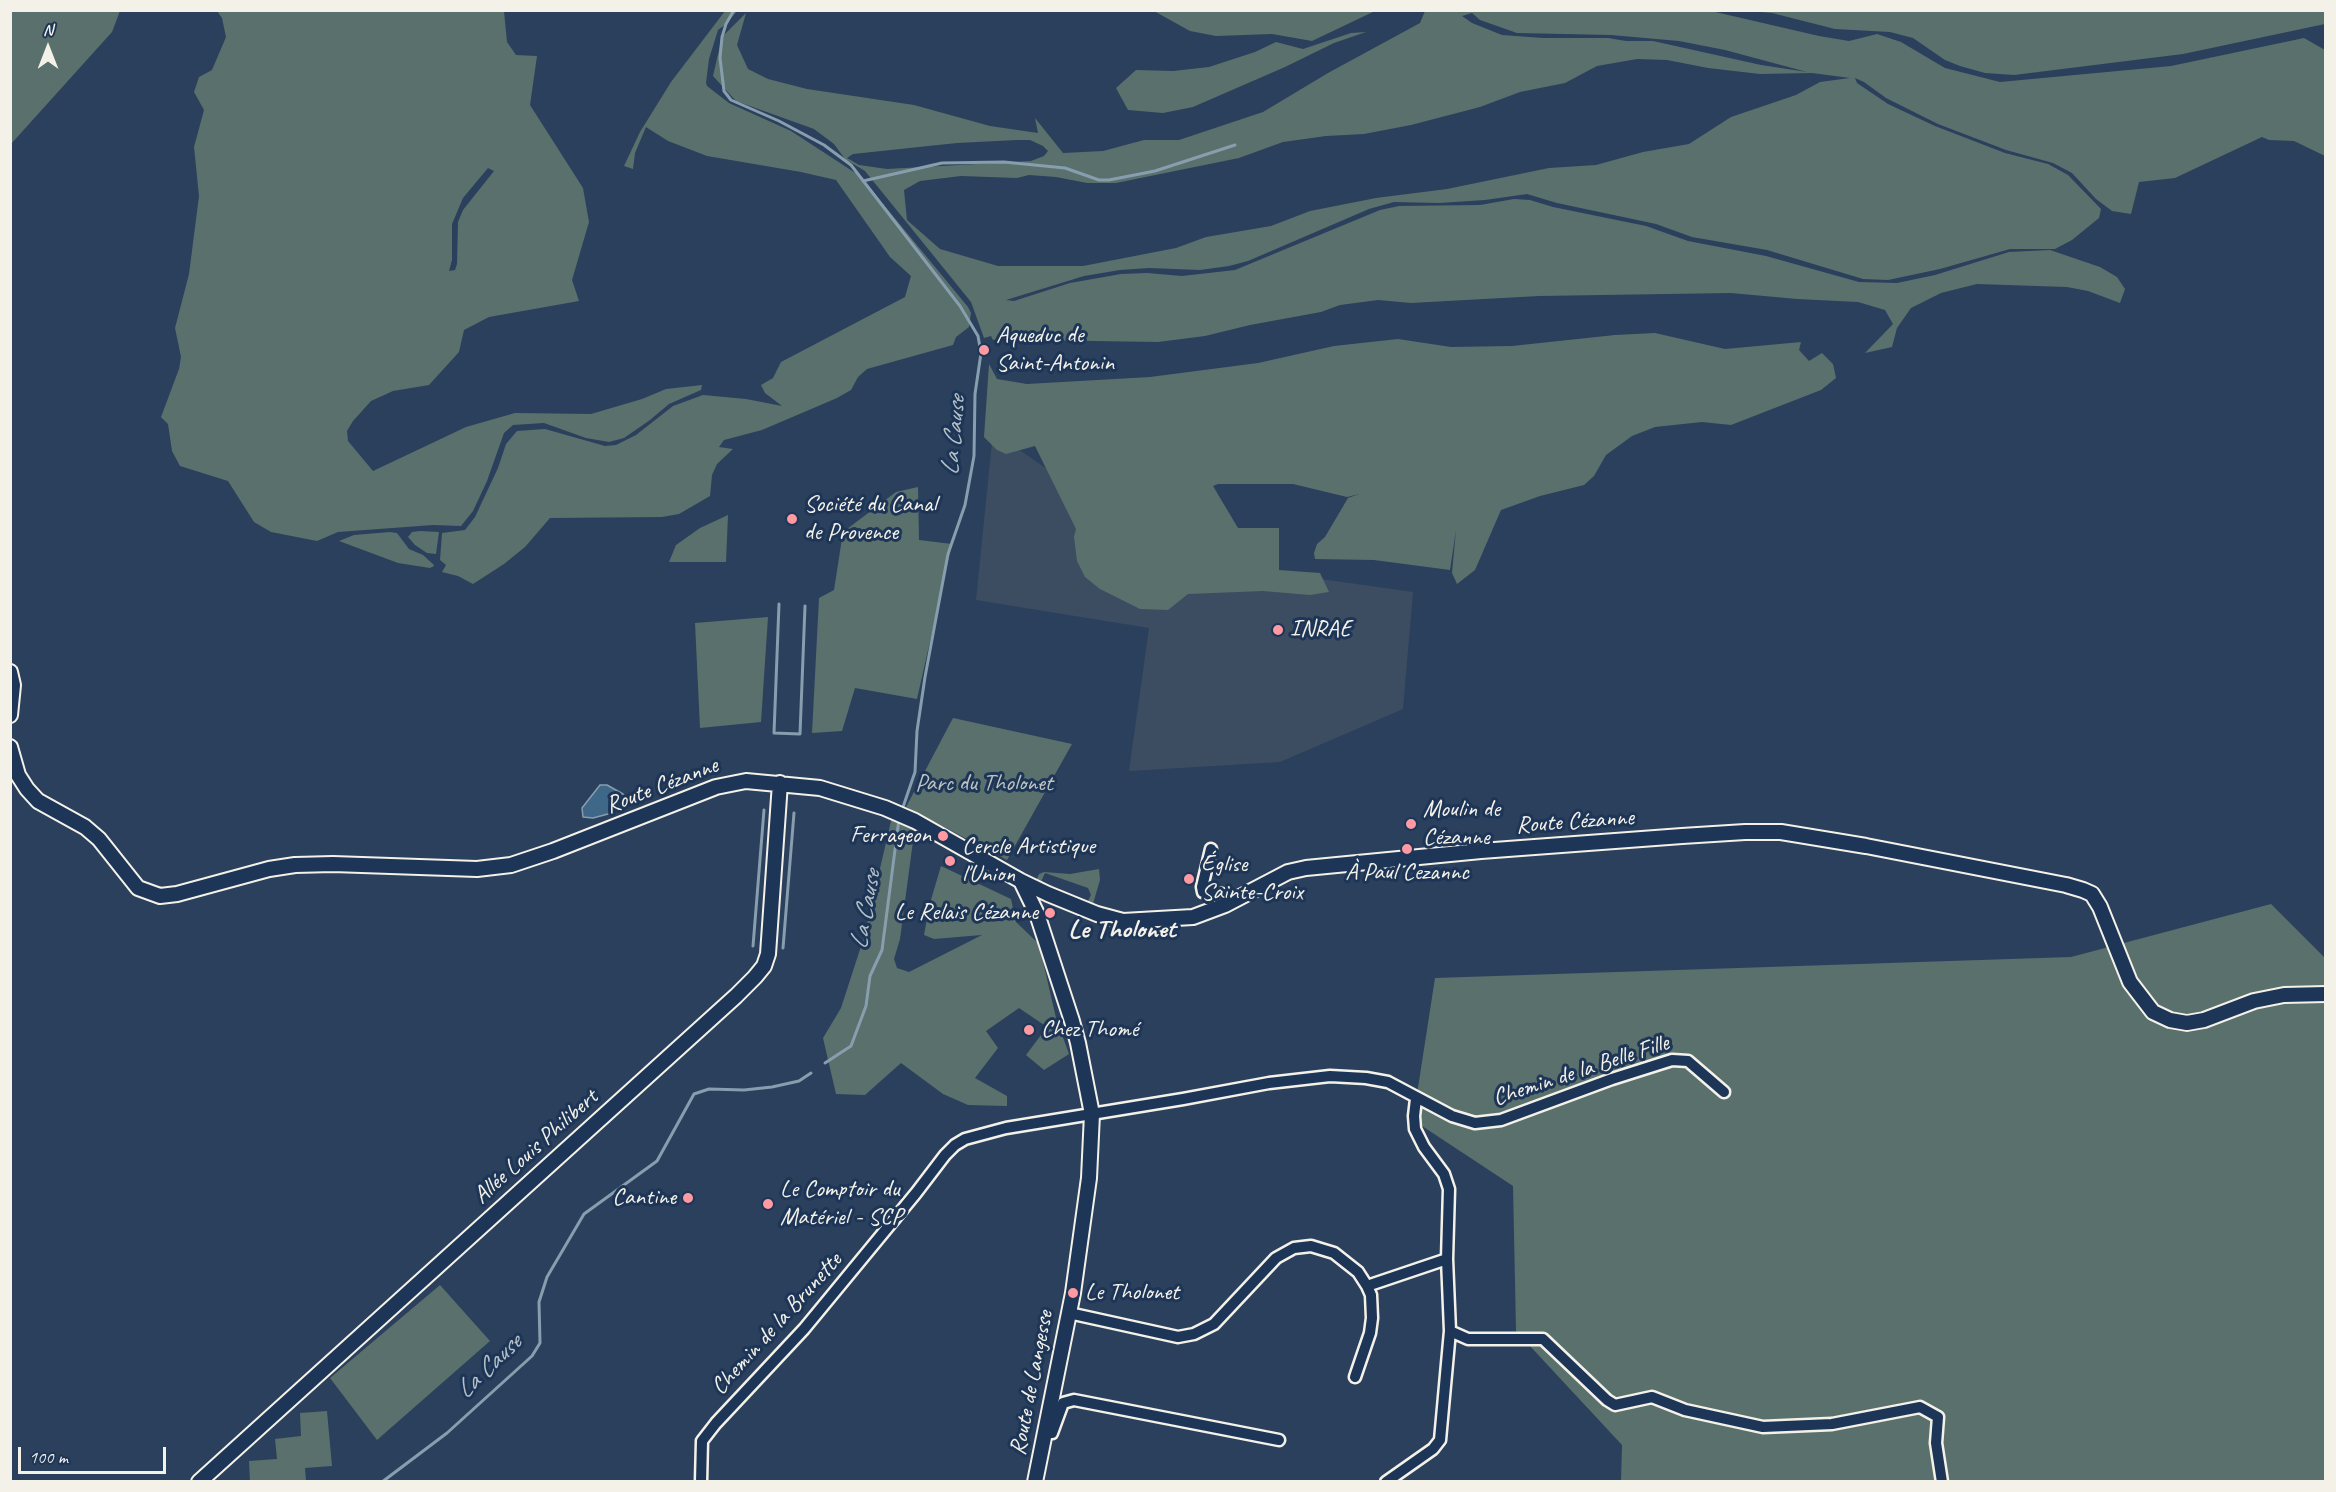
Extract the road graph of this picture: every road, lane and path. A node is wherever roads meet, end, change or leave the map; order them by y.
1 (10, 672) edge
2 (10, 715) edge
3 (10, 747) edge
4 (780, 783) junction
5 (1211, 849) dead end
6 (1021, 881) junction
7 (1236, 899) junction
8 (2325, 994) edge
9 (1724, 1092) dead end
10 (1416, 1099) junction
11 (1092, 1114) junction
12 (1447, 1259) junction
13 (1367, 1286) junction
14 (1069, 1312) junction
15 (1450, 1331) junction
16 (1355, 1377) dead end
17 (1045, 1432) junction
18 (1279, 1440) dead end
19 (199, 1482) edge
20 (701, 1482) edge
21 (1035, 1482) edge
22 (1386, 1482) edge
23 (1942, 1482) edge

1 - 2 street
3 - 4 street, Route Cézanne
4 - 6 street, Route Cézanne
4 - 19 street, Allée Louis Philibert
5 - 7 street
6 - 7 street, Route Cézanne
6 - 11 street, Route de Langesse
7 - 8 street, Route Cézanne
9 - 10 street, Chemin de la Belle Fille
10 - 11 street, Chemin de la Belle Fille
10 - 12 street
11 - 14 street, Route de Langesse
11 - 20 street, Chemin de la Brunette
12 - 13 street
12 - 15 street
13 - 14 street
13 - 16 street
14 - 17 street, Route de Langesse
15 - 22 street
15 - 23 street
17 - 18 street
17 - 21 street, Route de Langesse

